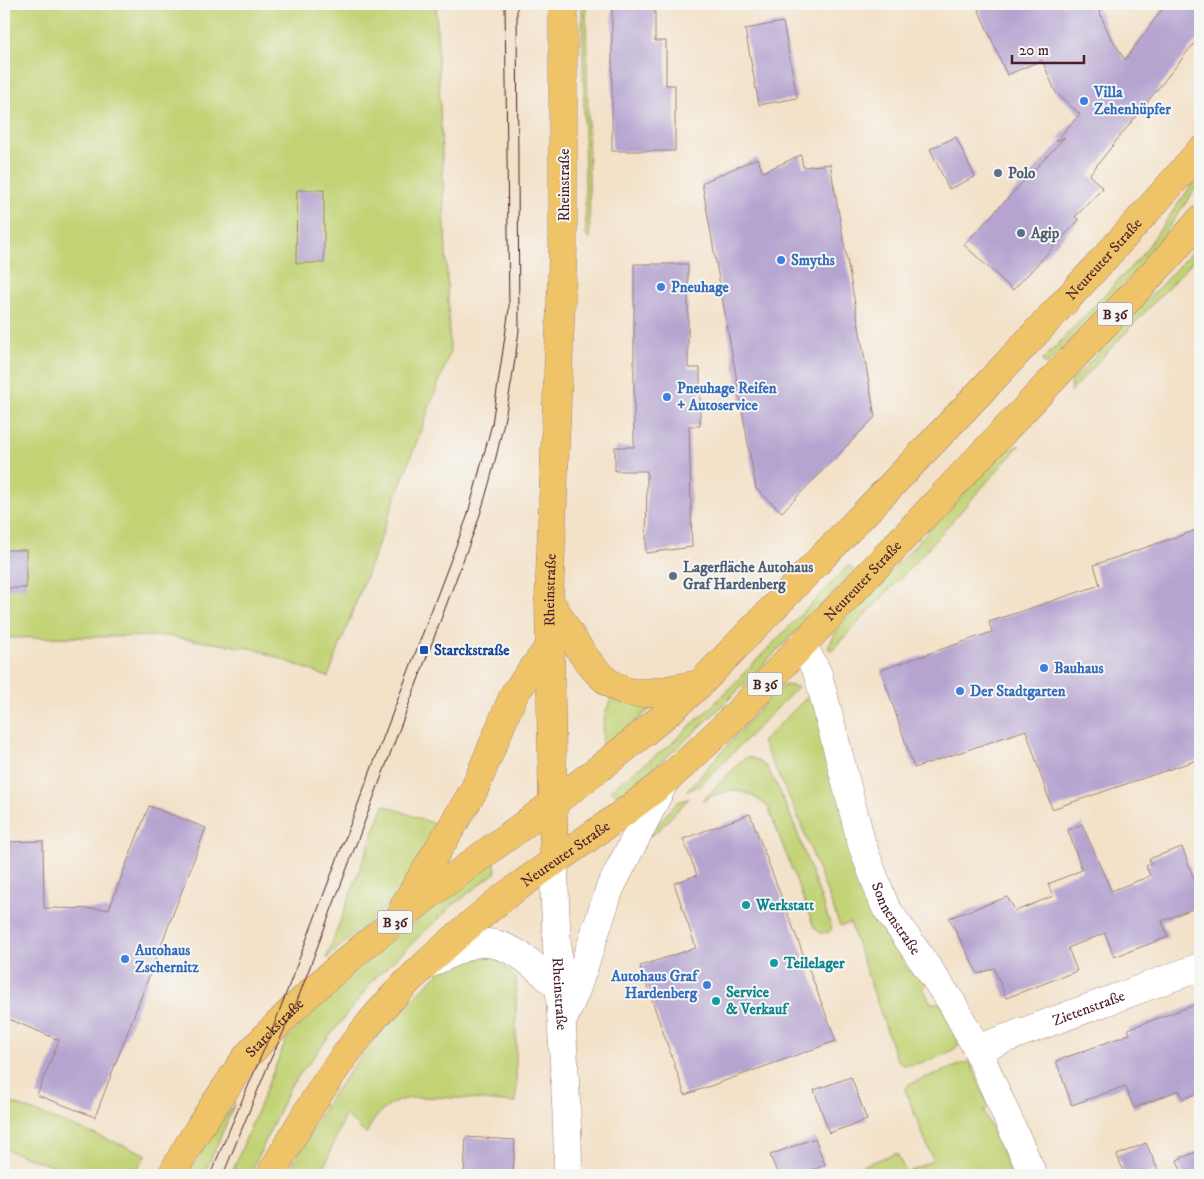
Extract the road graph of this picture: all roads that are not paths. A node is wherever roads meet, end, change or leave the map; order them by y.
1 (563, 4) edge
2 (1200, 151) edge
3 (1200, 220) edge
4 (549, 600) junction
5 (802, 644) junction
6 (550, 646) junction
7 (700, 684) junction
8 (665, 782) junction
9 (553, 802) junction
10 (554, 862) junction
11 (394, 922) junction
12 (424, 966) junction
13 (1200, 967) edge
14 (559, 987) junction
15 (562, 1022) junction
16 (977, 1049) junction
17 (172, 1175) edge
18 (271, 1175) edge
19 (568, 1175) edge
20 (1033, 1175) edge

1 - 4 main road, Rheinstraße
2 - 7 main road, Neureuter Straße
3 - 5 main road, Neureuter Straße / B 36
4 - 6 main road, Rheinstraße
4 - 7 main road
5 - 8 main road, Neureuter Straße / B 36
5 - 16 street, Sonnenstraße
6 - 9 main road, Rheinstraße
6 - 11 main road
7 - 9 main road, Neureuter Straße
8 - 10 main road, Neureuter Straße / B 36
8 - 15 street
9 - 10 main road, Rheinstraße
9 - 11 main road, Starckstraße / B 36
10 - 12 main road, Neureuter Straße / B 36
10 - 14 street, Rheinstraße
11 - 17 main road, Starckstraße / B 36
12 - 14 street
12 - 18 main road, B 36
13 - 16 street, Zietenstraße
14 - 15 street, Rheinstraße
15 - 19 street, Rheinstraße
16 - 20 street, Sonnenstraße

